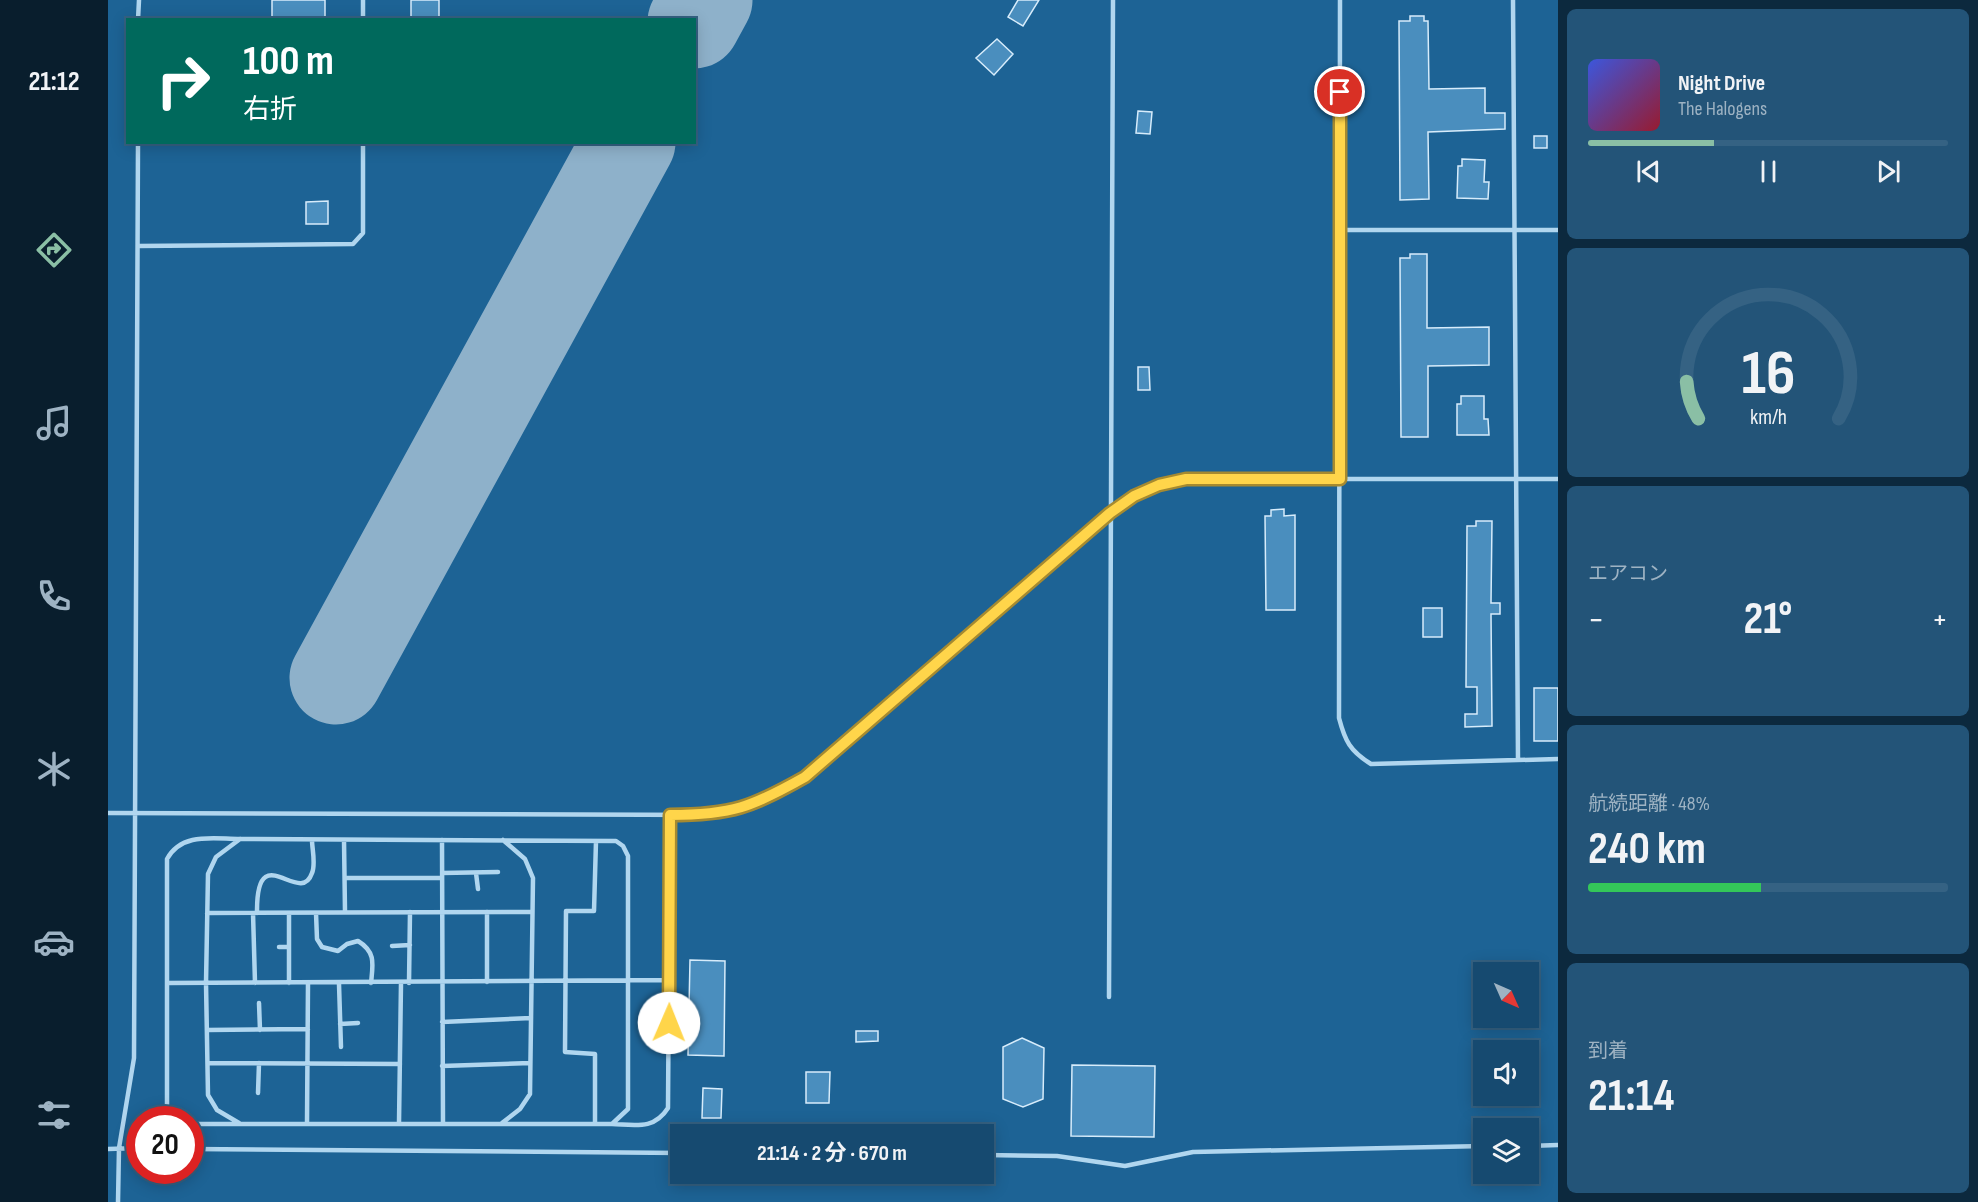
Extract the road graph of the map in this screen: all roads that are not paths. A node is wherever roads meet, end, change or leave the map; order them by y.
1 (138, 0) edge
2 (363, 0) edge
3 (1113, 0) edge
4 (1340, 0) edge
5 (1513, 0) edge
6 (138, 18) edge
7 (363, 18) edge
8 (138, 144) edge
9 (363, 144) edge
10 (1340, 230) junction
11 (1516, 230) junction
12 (1558, 230) edge
13 (138, 246) junction
14 (1340, 479) junction
15 (1517, 479) junction
16 (1558, 479) edge
17 (1110, 513) junction
18 (1558, 759) edge
19 (1518, 760) junction
20 (134, 812) junction
21 (108, 813) edge
22 (670, 815) junction
23 (240, 839) junction
24 (312, 840) junction
25 (344, 840) junction
26 (442, 840) junction
27 (503, 840) junction
28 (596, 841) junction
29 (498, 872) dead end
30 (476, 873) junction
31 (442, 875) junction
32 (345, 878) junction
33 (478, 889) dead end
34 (316, 912) junction
35 (345, 912) junction
36 (410, 912) junction
37 (442, 912) junction
38 (487, 912) junction
39 (532, 912) junction
40 (207, 913) junction
41 (255, 913) junction
42 (289, 913) junction
43 (410, 945) junction
44 (392, 946) dead end
45 (279, 947) dead end
46 (289, 947) junction
47 (669, 981) junction
48 (487, 982) junction
49 (531, 982) junction
50 (566, 982) junction
51 (628, 982) junction
52 (167, 983) junction
53 (255, 983) junction
54 (289, 983) junction
55 (308, 983) junction
56 (371, 983) junction
57 (401, 983) junction
58 (409, 983) junction
59 (441, 983) junction
60 (206, 984) junction
61 (339, 984) junction
62 (1109, 997) dead end
63 (260, 1003) dead end
64 (531, 1018) junction
65 (442, 1022) junction
66 (358, 1023) dead end
67 (340, 1024) junction
68 (308, 1029) junction
69 (207, 1030) junction
70 (260, 1030) junction
71 (341, 1047) dead end
72 (208, 1063) junction
73 (531, 1063) junction
74 (259, 1064) junction
75 (308, 1064) junction
76 (400, 1064) junction
77 (442, 1066) junction
78 (258, 1093) dead end
79 (167, 1106) edge
80 (240, 1123) junction
81 (307, 1123) junction
82 (204, 1124) edge
83 (399, 1124) junction
84 (443, 1124) junction
85 (500, 1124) junction
86 (595, 1124) junction
87 (612, 1124) junction
88 (1558, 1145) edge
89 (1473, 1146) edge
90 (1539, 1146) edge
91 (119, 1148) junction
92 (126, 1148) edge
93 (108, 1149) edge
94 (204, 1149) edge
95 (670, 1153) edge
96 (994, 1155) edge
97 (118, 1202) edge

1 - 6 lane
2 - 7 lane
3 - 17 lane
4 - 10 lane
5 - 11 lane
8 - 13 lane
9 - 13 lane
10 - 11 lane
10 - 14 lane
11 - 12 lane
11 - 15 lane
13 - 20 lane
14 - 15 lane
14 - 17 lane
14 - 19 lane
15 - 16 lane
15 - 19 lane
17 - 22 lane
17 - 62 lane
18 - 19 lane
20 - 21 lane
20 - 22 lane
20 - 91 lane
22 - 47 lane
23 - 24 lane
23 - 40 lane
23 - 52 lane
24 - 25 lane
24 - 41 lane
25 - 26 lane
25 - 32 lane
26 - 27 lane
26 - 31 lane
27 - 28 lane
27 - 39 lane
28 - 50 lane
28 - 51 lane
29 - 30 lane
30 - 31 lane
30 - 33 lane
31 - 32 lane
31 - 37 lane
32 - 35 lane
34 - 35 lane
34 - 42 lane
34 - 56 lane
35 - 36 lane
36 - 37 lane
36 - 43 lane
37 - 38 lane
37 - 59 lane
38 - 39 lane
38 - 48 lane
39 - 49 lane
40 - 41 lane
40 - 60 lane
41 - 42 lane
41 - 53 lane
42 - 46 lane
43 - 44 lane
43 - 58 lane
45 - 46 lane
46 - 54 lane
47 - 51 lane
47 - 87 lane
48 - 49 lane
48 - 59 lane
49 - 50 lane
49 - 64 lane
50 - 51 lane
50 - 86 lane
51 - 87 lane
52 - 60 lane
52 - 79 lane
53 - 54 lane
53 - 60 lane
54 - 55 lane
55 - 61 lane
55 - 68 lane
56 - 57 lane
56 - 61 lane
57 - 58 lane
57 - 76 lane
58 - 59 lane
59 - 65 lane
60 - 69 lane
61 - 67 lane
63 - 70 lane
64 - 65 lane
64 - 73 lane
65 - 77 lane
66 - 67 lane
67 - 71 lane
68 - 70 lane
68 - 75 lane
69 - 70 lane
69 - 72 lane
72 - 74 lane
72 - 80 lane
73 - 77 lane
73 - 85 lane
74 - 75 lane
74 - 78 lane
75 - 76 lane
75 - 81 lane
76 - 83 lane
77 - 84 lane
80 - 81 lane
80 - 82 lane
81 - 83 lane
83 - 84 lane
84 - 85 lane
85 - 86 lane
86 - 87 lane
88 - 90 lane
89 - 96 lane
91 - 92 lane
91 - 93 lane
91 - 97 lane
94 - 95 lane

